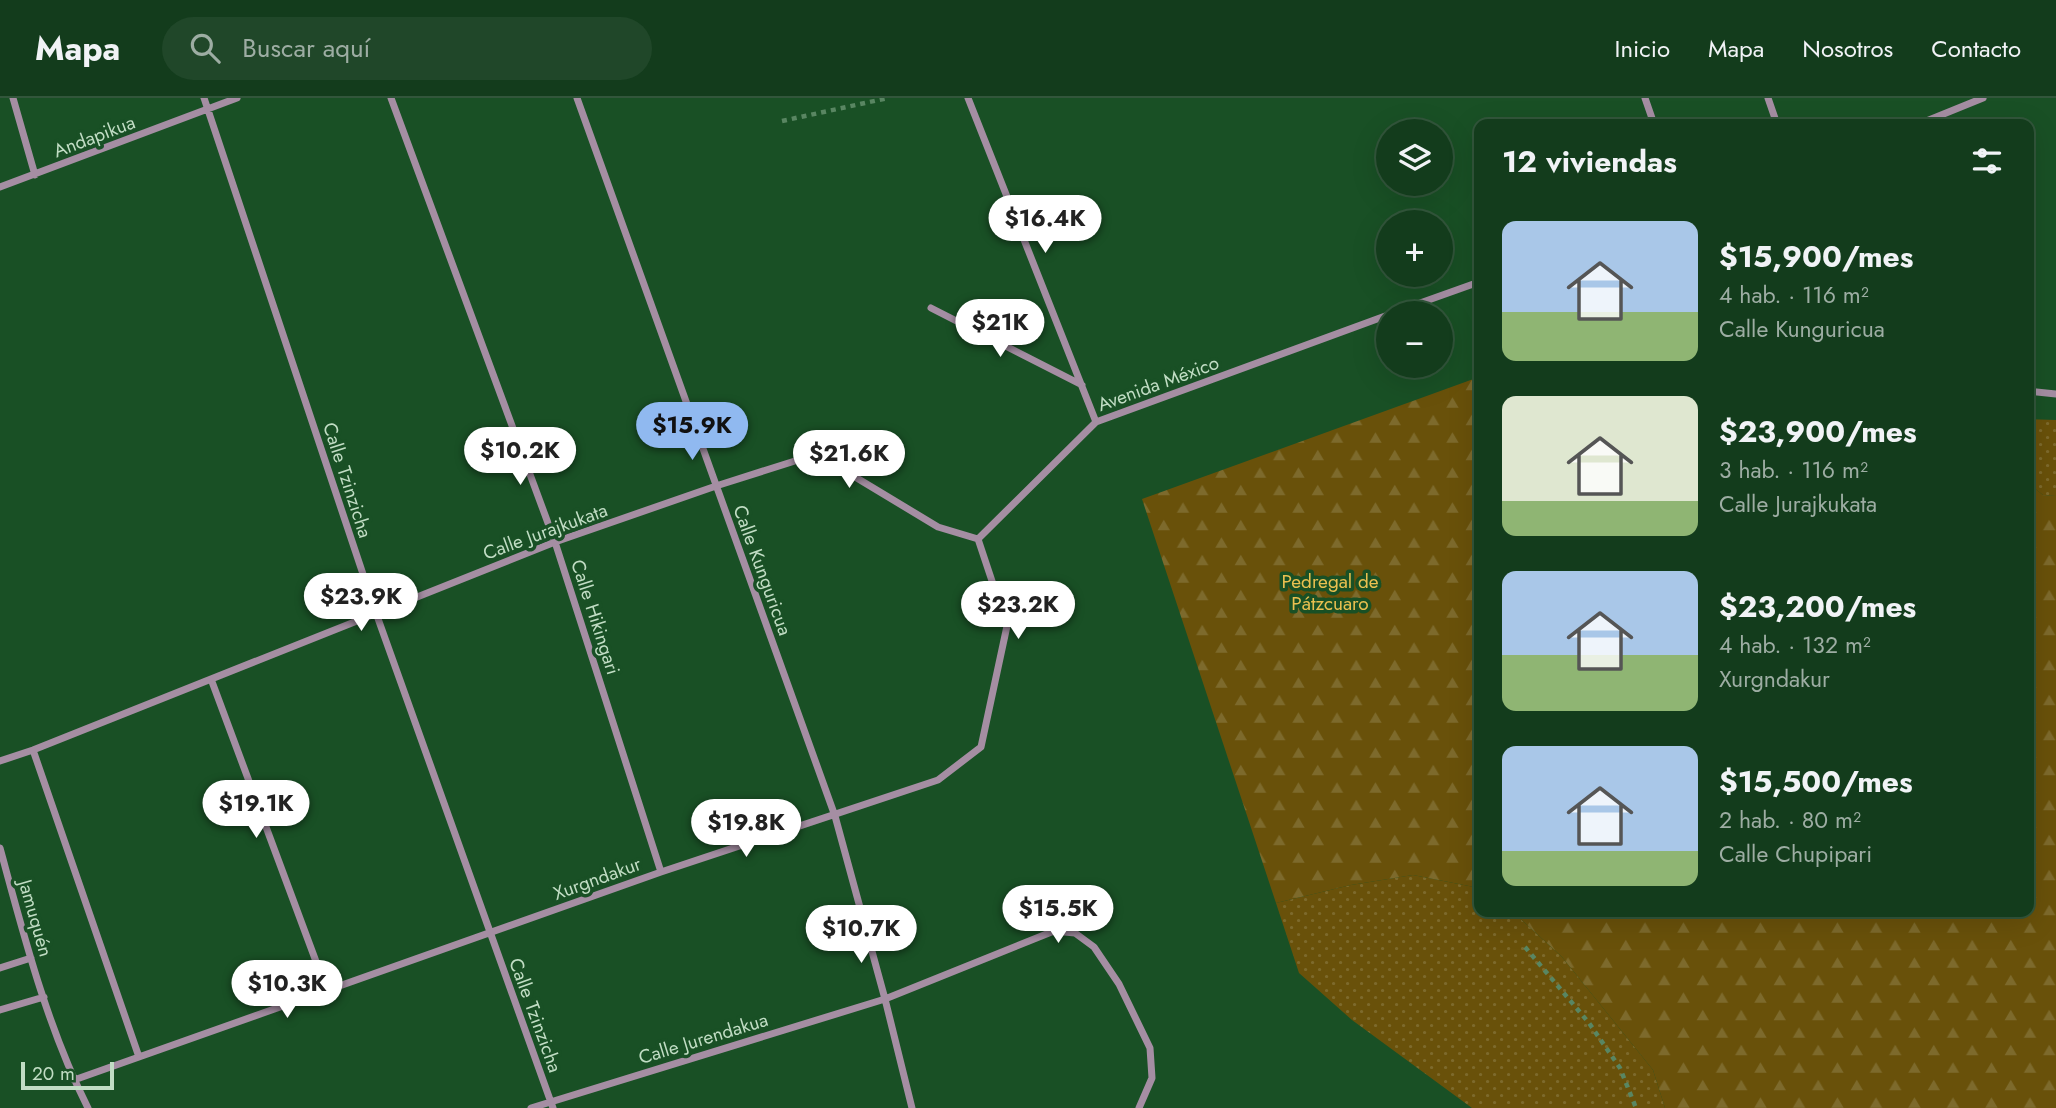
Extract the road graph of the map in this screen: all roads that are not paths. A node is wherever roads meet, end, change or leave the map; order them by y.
1 (13, 98) edge
2 (204, 98) edge
3 (237, 98) edge
4 (391, 98) edge
5 (577, 98) edge
6 (968, 98) edge
7 (1645, 98) edge
8 (1768, 98) edge
9 (1983, 98) edge
10 (209, 109) junction
11 (1652, 119) edge
12 (1775, 119) edge
13 (1931, 119) edge
14 (35, 175) junction
15 (0, 187) edge
16 (1474, 284) edge
17 (1426, 301) edge
18 (931, 308) dead end
19 (1376, 319) edge
20 (1082, 385) junction
21 (2034, 392) edge
22 (2056, 394) edge
23 (1097, 422) junction
24 (716, 486) junction
25 (978, 539) junction
26 (555, 542) junction
27 (376, 612) junction
28 (211, 679) junction
29 (33, 750) junction
30 (0, 761) edge
31 (835, 816) junction
32 (0, 848) edge
33 (661, 872) junction
34 (490, 934) junction
35 (30, 958) junction
36 (0, 968) edge
37 (327, 991) junction
38 (44, 997) junction
39 (885, 999) junction
40 (0, 1010) edge
41 (139, 1057) junction
42 (74, 1080) junction
43 (551, 1105) edge
44 (88, 1108) edge
45 (531, 1108) edge
46 (912, 1108) edge
47 (1139, 1108) edge

1 - 14 street
2 - 10 street, Calle Tzinzicha
3 - 10 street, Andapikua
4 - 26 street, Calle Hikingari
5 - 24 street, Calle Kunguricua
6 - 20 street
7 - 11 street
8 - 12 street
9 - 13 street
10 - 14 street, Andapikua
10 - 27 street, Calle Tzinzicha
14 - 15 street, Andapikua
16 - 17 street, Avenida México
18 - 20 street
19 - 23 street, Avenida México
20 - 23 street
21 - 22 street
23 - 25 street, Avenida México
24 - 25 street, Calle Jurajkukata
24 - 26 street, Calle Jurajkukata
24 - 31 street, Calle Kunguricua
25 - 31 street, Xurgndakur
26 - 27 street, Calle Jurajkukata
26 - 33 street, Calle Hikingari
27 - 28 street, Calle Jurajkukata
27 - 34 street, Calle Tzinzicha
28 - 29 street, Calle Jurajkukata
28 - 37 street
29 - 30 street, Calle Jurajkukata
29 - 41 street
31 - 33 street, Xurgndakur
31 - 39 street, Calle Kunguricua
32 - 35 street, Jamuquén
33 - 34 street, Xurgndakur
34 - 37 street, Xurgndakur
34 - 43 street, Calle Tzinzicha
35 - 36 street
35 - 38 street, Jamuquén
37 - 41 street, Xurgndakur
38 - 40 street
38 - 42 street, Jamuquén
39 - 43 street, Calle Jurendakua
39 - 46 street, Calle Kunguricua
39 - 47 street, Calle Jurendakua
41 - 42 street, Xurgndakur
42 - 44 street, Jamuquén
43 - 45 street, Calle Jurendakua

